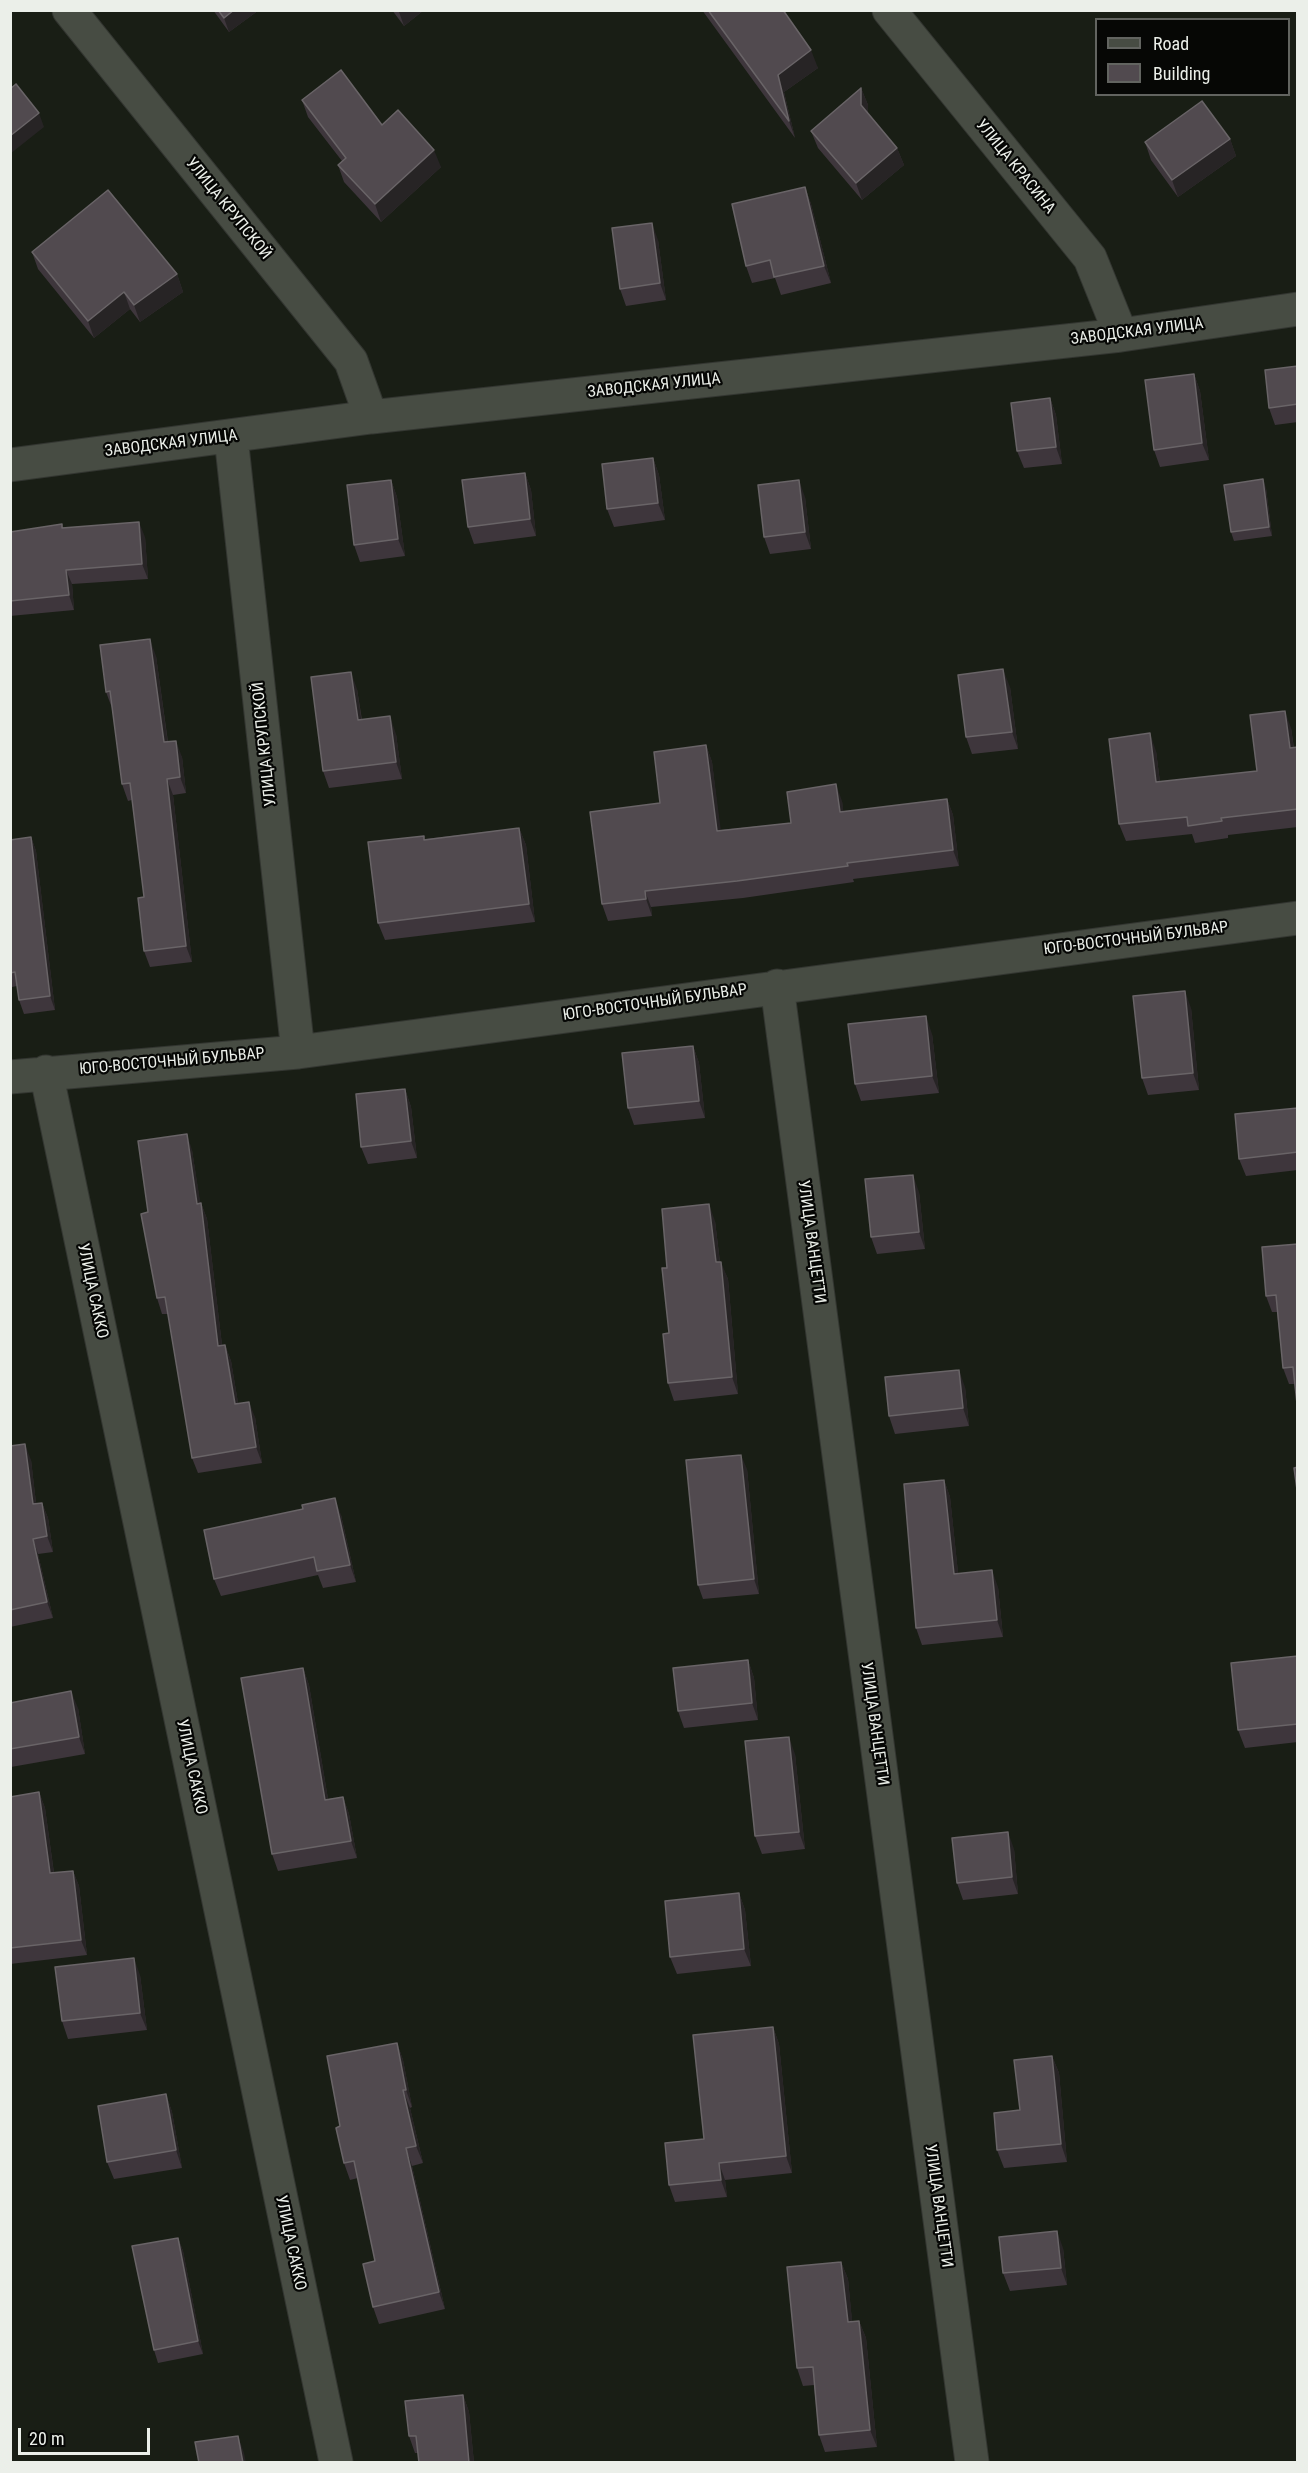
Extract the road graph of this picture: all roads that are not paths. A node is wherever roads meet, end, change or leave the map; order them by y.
1 (69, 10) edge
2 (889, 10) edge
3 (1298, 309) edge
4 (1121, 335) junction
5 (371, 417) junction
6 (231, 437) junction
7 (10, 465) edge
8 (1298, 918) edge
9 (777, 986) junction
10 (298, 1052) junction
11 (46, 1072) junction
12 (10, 1077) edge
13 (336, 2463) edge
14 (972, 2463) edge

1 - 5 street, УЛИЦА КРУПСКОЙ
2 - 4 street, УЛИЦА КРАСИНА
3 - 4 street, ЗАВОДСКАЯ УЛИЦА
4 - 5 street, ЗАВОДСКАЯ УЛИЦА
5 - 6 street, ЗАВОДСКАЯ УЛИЦА
6 - 7 street, ЗАВОДСКАЯ УЛИЦА
6 - 10 street, УЛИЦА КРУПСКОЙ
8 - 9 street, ЮГО-ВОСТОЧНЫЙ БУЛЬВАР
9 - 10 street, ЮГО-ВОСТОЧНЫЙ БУЛЬВАР
9 - 14 street, УЛИЦА ВАНЦЕТТИ
10 - 11 street, ЮГО-ВОСТОЧНЫЙ БУЛЬВАР
11 - 12 street, ЮГО-ВОСТОЧНЫЙ БУЛЬВАР
11 - 13 street, УЛИЦА САККО

